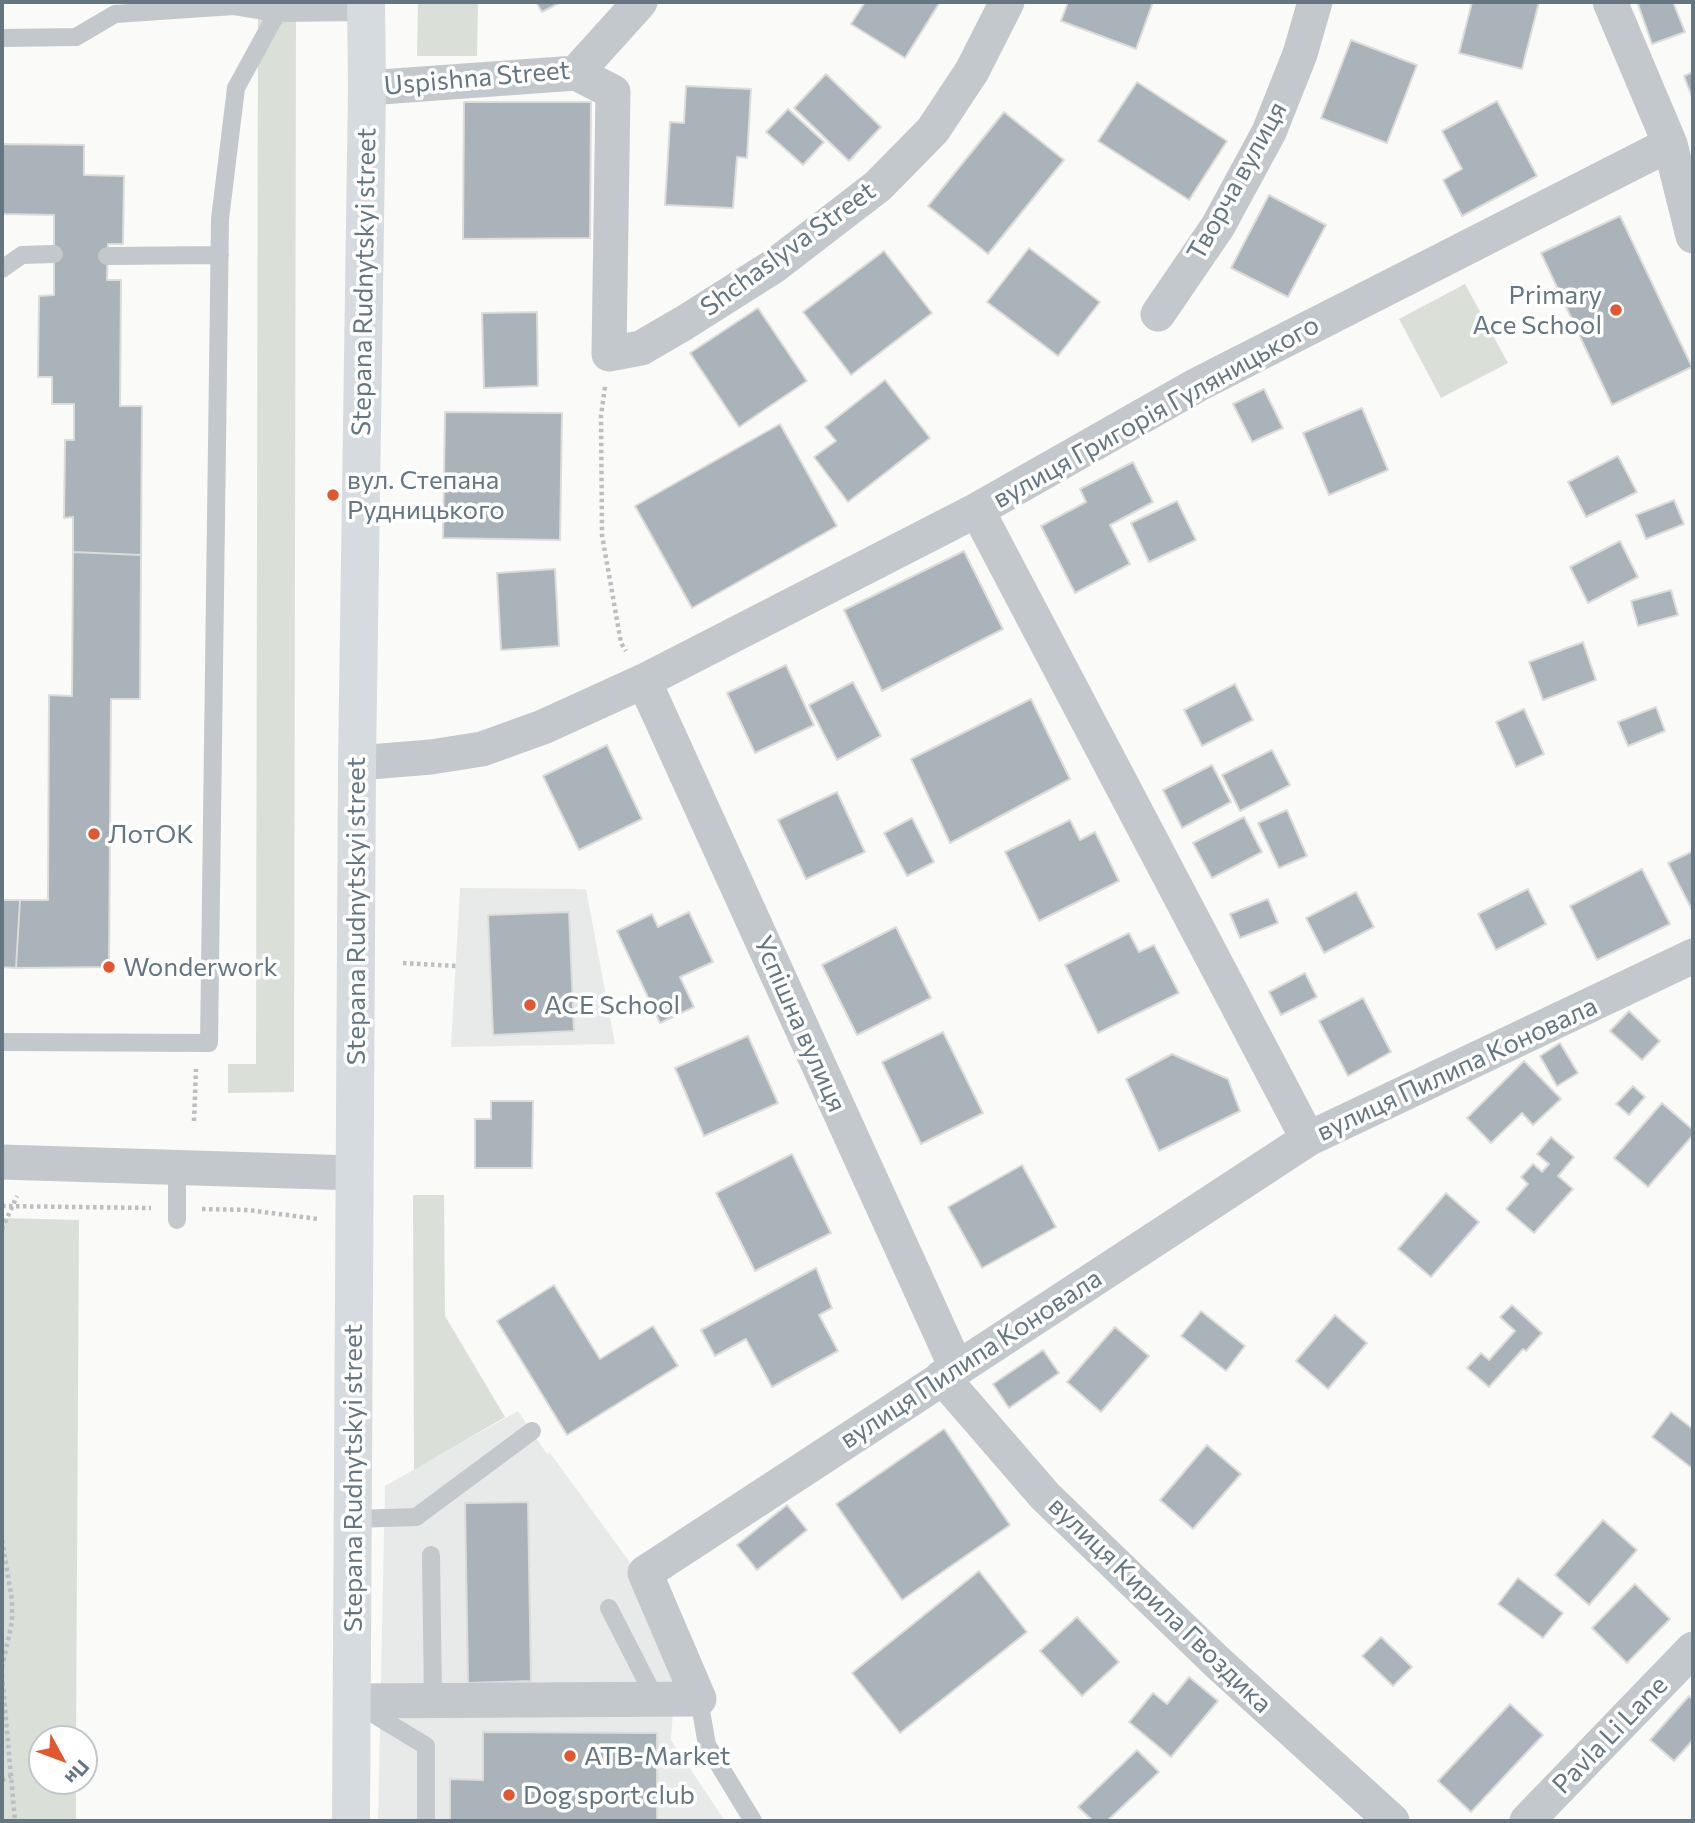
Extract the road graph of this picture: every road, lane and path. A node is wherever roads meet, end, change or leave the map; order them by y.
1 (640, 2) edge
2 (1007, 2) edge
3 (1315, 2) edge
4 (1610, 2) edge
5 (366, 7) edge
6 (277, 13) junction
7 (2, 38) edge
8 (576, 74) junction
9 (367, 88) junction
10 (1670, 144) junction
11 (1693, 236) edge
12 (54, 254) dead end
13 (107, 256) dead end
14 (220, 256) junction
15 (2, 269) edge
16 (1158, 314) dead end
17 (609, 354) junction
18 (976, 510) junction
19 (644, 681) junction
20 (357, 763) junction
21 (1693, 956) edge
22 (403, 963) dead end
23 (456, 966) dead end
24 (2, 1042) edge
25 (196, 1044) junction
26 (194, 1121) dead end
27 (1308, 1139) junction
28 (2, 1162) edge
29 (177, 1169) junction
30 (355, 1173) junction
31 (177, 1220) dead end
32 (949, 1372) junction
33 (532, 1431) dead end
34 (353, 1519) junction
35 (2, 1540) edge
36 (431, 1555) dead end
37 (609, 1608) dead end
38 (2, 1639) edge
39 (7, 1648) junction
40 (1693, 1649) edge
41 (2, 1667) edge
42 (2, 1675) edge
43 (699, 1699) junction
44 (656, 1700) junction
45 (352, 1701) junction
46 (433, 1701) junction
47 (11, 1776) junction
48 (2, 1780) edge
49 (15, 1821) edge
50 (351, 1821) edge
51 (426, 1821) edge
52 (753, 1821) edge
53 (1392, 1821) edge
54 (1527, 1821) edge

1 - 8 street, Uspishna Street
2 - 17 street, Shchaslyva Street
3 - 16 street, Творча вулиця
4 - 10 street
5 - 6 lane
5 - 9 main road, Stepana Rudnytskyi street
6 - 7 lane
6 - 14 lane
8 - 9 street, Uspishna Street
8 - 17 street
9 - 20 main road, Stepana Rudnytskyi street
10 - 11 street
10 - 18 street, вулиця Григорія Гуляницького
12 - 15 lane
13 - 14 lane
14 - 25 lane
17 - 19 path
18 - 19 street
18 - 27 street, вулиця Григорія Гуляницького
19 - 20 street
19 - 32 street, Успішна вулиця
20 - 30 main road, Stepana Rudnytskyi street
21 - 27 street, вулиця Пилипа Коновала
22 - 23 path
24 - 25 lane
25 - 26 path
27 - 32 street, вулиця Пилипа Коновала
28 - 29 street
29 - 30 street
29 - 31 lane
30 - 34 main road, Stepana Rudnytskyi street
32 - 43 street, вулиця Пилипа Коновала
32 - 53 street, вулиця Кирила Гвоздика
33 - 34 lane
34 - 45 main road, Stepana Rudnytskyi street
35 - 39 path
36 - 46 lane
37 - 44 lane
38 - 39 path
39 - 41 path
40 - 54 street, Pavla Li Lane
42 - 47 path
43 - 44 street
43 - 52 lane
44 - 46 street
45 - 46 street
45 - 50 main road, Stepana Rudnytskyi street
45 - 51 lane
47 - 48 path
47 - 49 path

